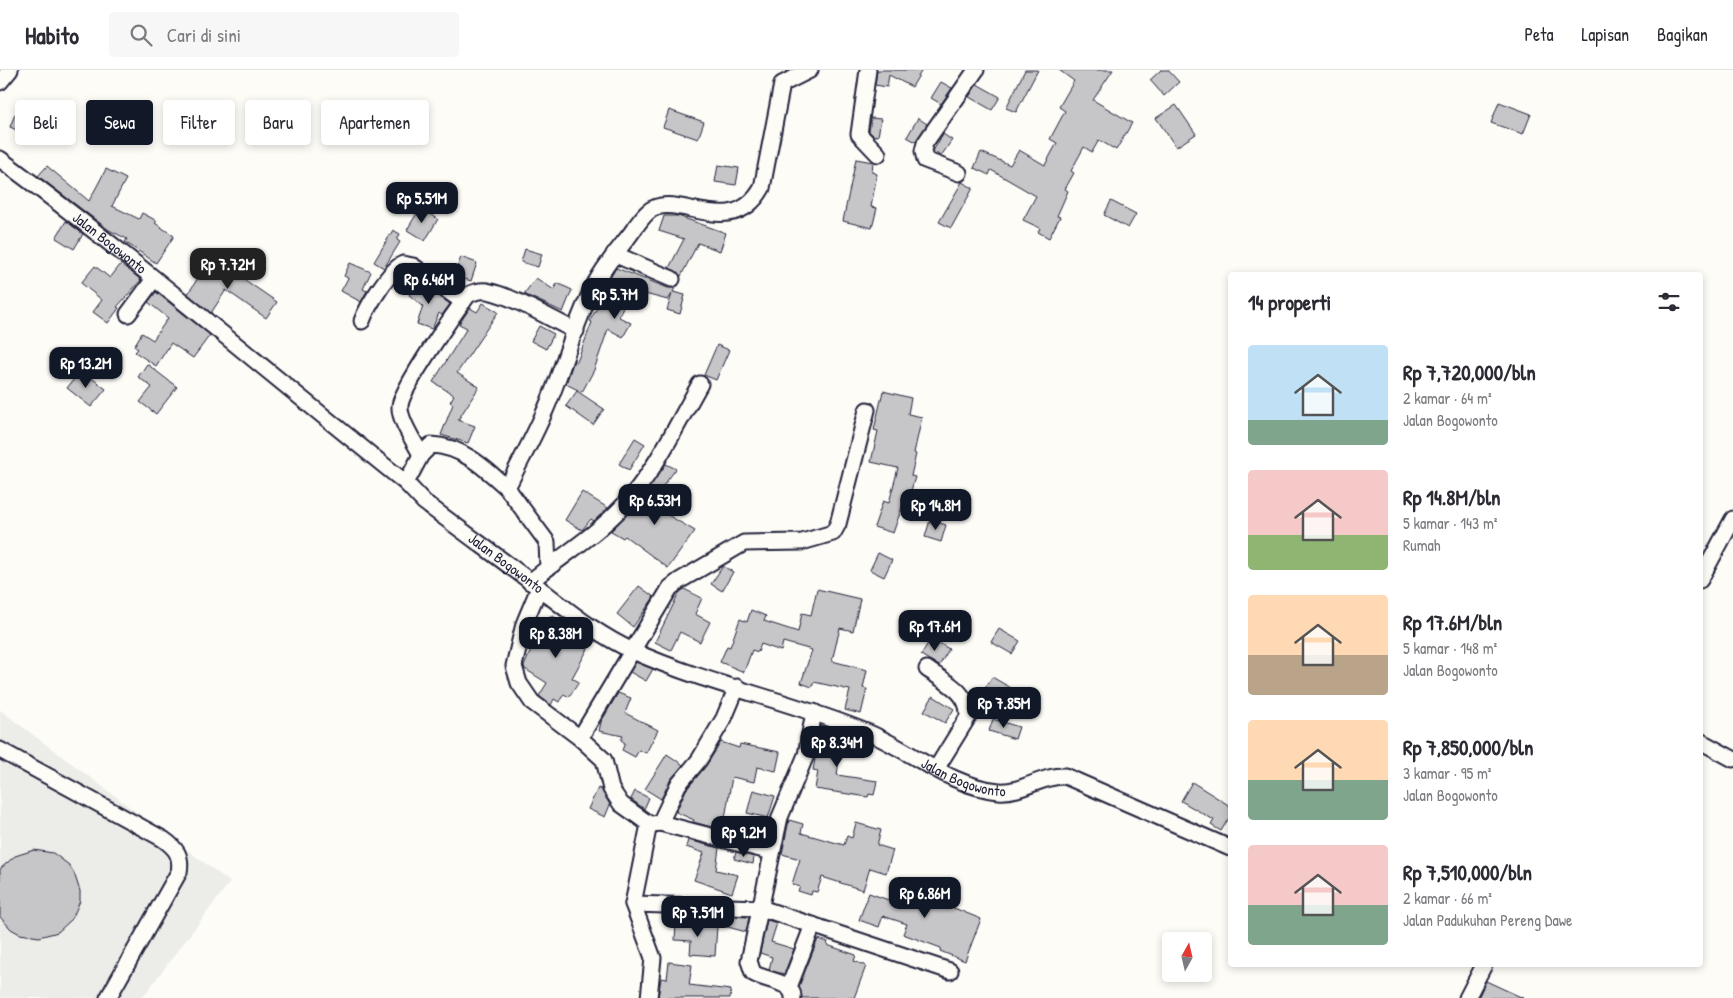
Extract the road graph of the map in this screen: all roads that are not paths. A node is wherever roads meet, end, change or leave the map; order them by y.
1 (10, 70) edge
2 (810, 70) edge
3 (868, 70) edge
4 (976, 70) edge
5 (0, 82) edge
6 (878, 154) dead end
7 (0, 159) edge
8 (959, 173) dead end
9 (614, 254) junction
10 (154, 279) junction
11 (672, 279) dead end
12 (463, 302) junction
13 (128, 314) dead end
14 (362, 321) dead end
15 (576, 331) junction
16 (700, 384) dead end
17 (867, 410) dead end
18 (421, 454) junction
19 (406, 483) junction
20 (507, 488) junction
21 (1733, 520) edge
22 (548, 567) junction
23 (1703, 575) edge
24 (535, 585) junction
25 (632, 650) junction
26 (927, 669) dead end
27 (736, 687) junction
28 (814, 712) junction
29 (580, 738) junction
30 (1703, 743) edge
31 (0, 750) edge
32 (1733, 759) edge
33 (936, 769) junction
34 (655, 824) junction
35 (1228, 847) edge
36 (772, 852) junction
37 (633, 904) junction
38 (761, 908) junction
39 (814, 925) junction
40 (1483, 967) edge
41 (950, 971) dead end
42 (792, 992) edge
43 (108, 998) edge
44 (649, 998) edge
45 (1467, 998) edge

1 - 5 street
2 - 9 street
3 - 6 street
4 - 8 street
7 - 10 street, Jalan Bogowonto
9 - 11 street
9 - 15 street
10 - 13 street
10 - 19 street, Jalan Bogowonto
12 - 14 street
12 - 15 street
12 - 18 street
15 - 20 street
16 - 22 street
17 - 25 street
18 - 19 street
18 - 20 street
19 - 24 street, Jalan Bogowonto
20 - 22 street
21 - 23 street
22 - 24 street
24 - 25 street, Jalan Bogowonto
24 - 29 street
25 - 27 street, Jalan Bogowonto
25 - 29 street
26 - 33 street
27 - 28 street, Jalan Bogowonto
27 - 34 street
28 - 33 street, Jalan Bogowonto
28 - 36 street
29 - 34 street
30 - 32 street
31 - 43 street
33 - 35 street, Jalan Bogowonto
34 - 36 street
34 - 37 street
36 - 38 street
37 - 38 street
37 - 44 street
38 - 39 street
38 - 42 street
39 - 41 street
39 - 42 street
40 - 45 street

